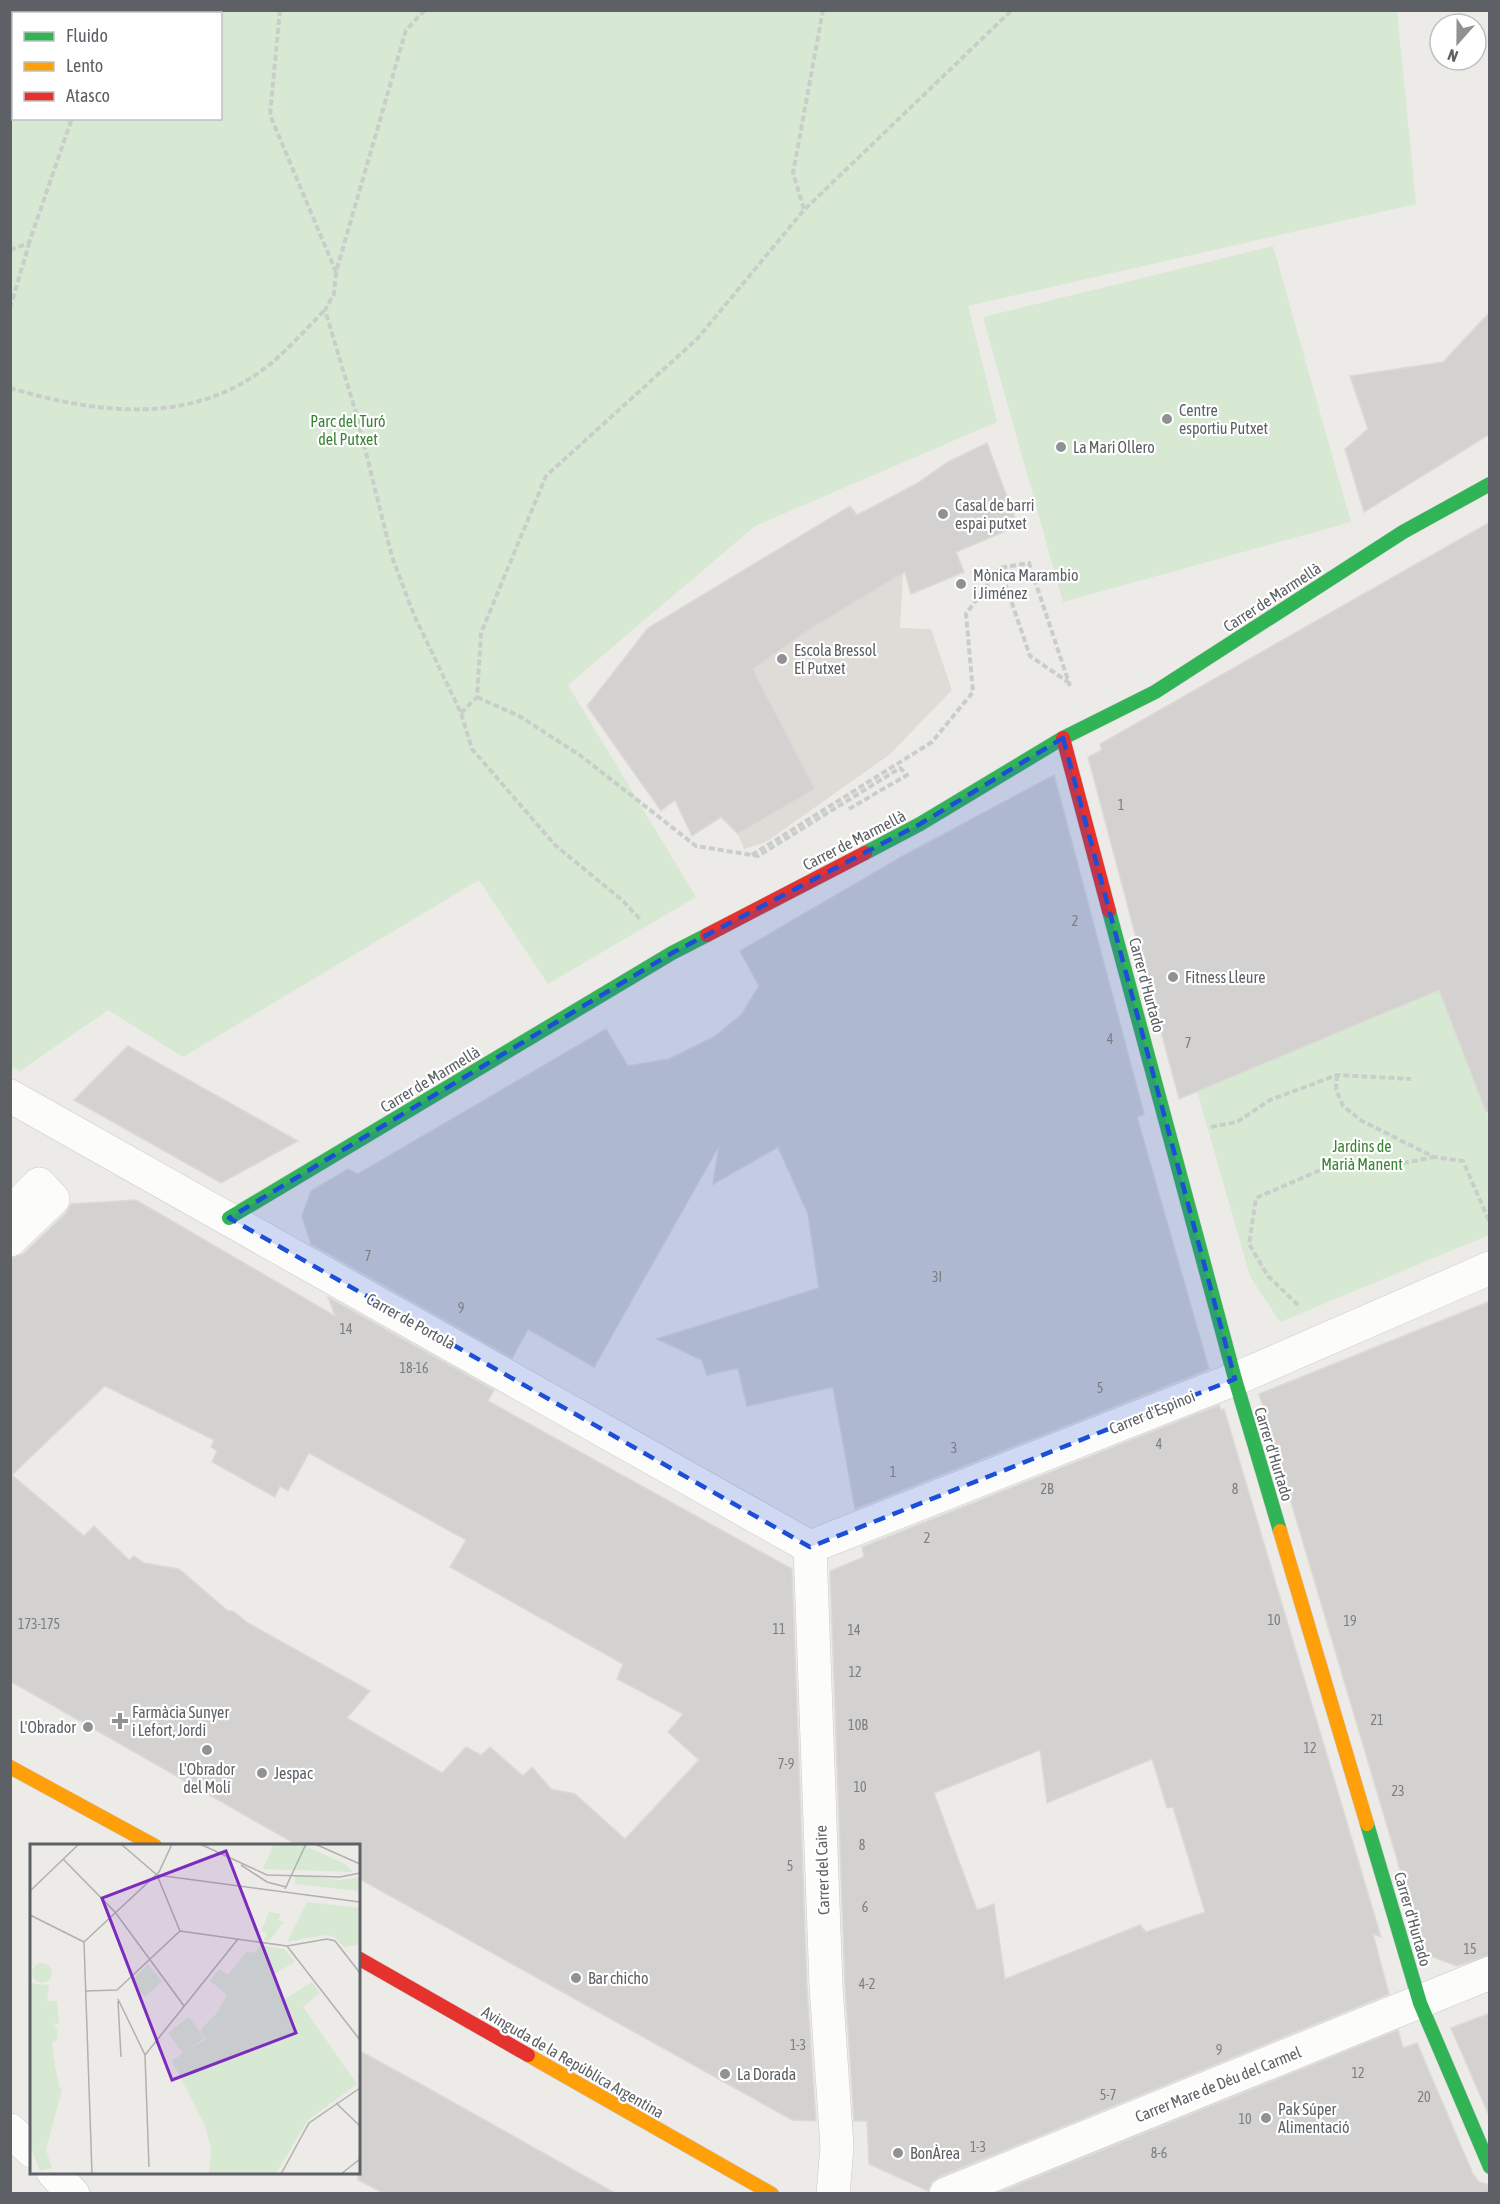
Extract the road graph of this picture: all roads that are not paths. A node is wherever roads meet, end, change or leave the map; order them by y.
1 (1490, 484) edge
2 (1063, 738) junction
3 (10, 1096) edge
4 (10, 1213) edge
5 (229, 1218) junction
6 (10, 1240) edge
7 (1490, 1268) edge
8 (1234, 1379) junction
9 (810, 1547) junction
10 (10, 1767) edge
11 (153, 1844) edge
12 (360, 1959) edge
13 (1490, 1973) edge
14 (1420, 2003) junction
15 (10, 2130) edge
16 (30, 2149) edge
17 (1490, 2167) edge
18 (55, 2174) edge
19 (73, 2193) edge
20 (772, 2193) edge
21 (833, 2193) edge
22 (946, 2193) edge

1 - 2 street, Carrer de Marmellà
2 - 5 street, Carrer de Marmellà
2 - 8 street, Carrer d'Hurtado
3 - 5 street, Carrer de Portolà
4 - 6 street
5 - 9 street, Carrer de Portolà
7 - 8 street, Carrer d'Espinoi
8 - 9 street, Carrer d'Espinoi
8 - 14 street, Carrer d'Hurtado
9 - 21 street, Carrer del Caire
10 - 11 street
12 - 20 street, Avinguda de la República Argentina
13 - 14 street, Carrer Mare de Déu del Carmel
14 - 17 street, Carrer d'Hurtado
14 - 22 street, Carrer Mare de Déu del Carmel
15 - 16 street
18 - 19 street

